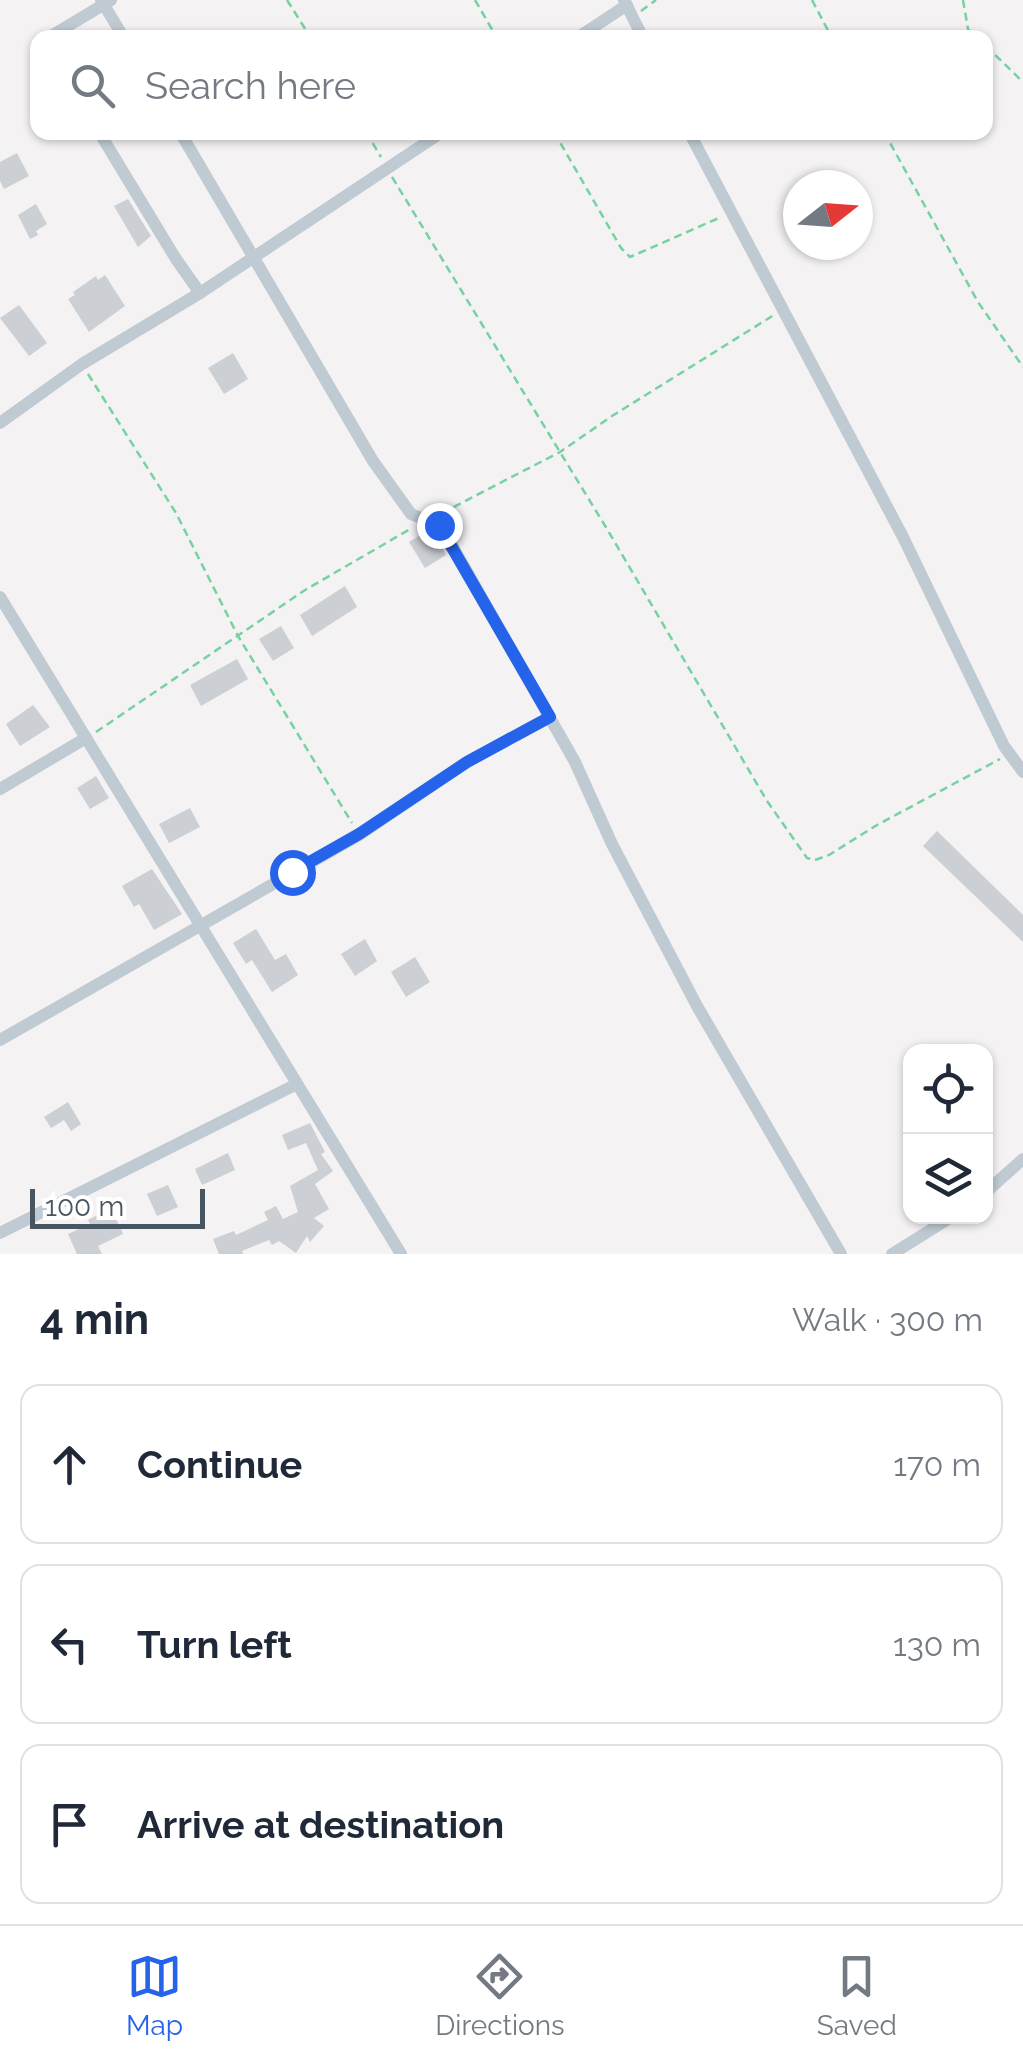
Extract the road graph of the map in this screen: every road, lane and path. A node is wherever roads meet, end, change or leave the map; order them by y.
1 (288, 0) edge
2 (476, 0) edge
3 (656, 0) edge
4 (812, 0) edge
5 (963, 0) edge
6 (105, 1) edge
7 (628, 7) edge
8 (60, 30) edge
9 (120, 30) edge
10 (306, 30) edge
11 (493, 30) edge
12 (587, 30) edge
13 (639, 30) edge
14 (828, 30) edge
15 (969, 30) edge
16 (993, 53) edge
17 (1023, 82) edge
18 (104, 140) edge
19 (185, 140) edge
20 (371, 140) edge
21 (429, 140) edge
22 (559, 140) edge
23 (694, 140) edge
24 (888, 140) edge
25 (386, 167) junction
26 (732, 212) junction
27 (254, 256) junction
28 (200, 293) junction
29 (82, 364) junction
30 (1023, 367) edge
31 (0, 423) edge
32 (0, 597) edge
33 (550, 717) junction
34 (86, 738) junction
35 (1010, 754) junction
36 (1023, 772) edge
37 (0, 789) edge
38 (359, 834) junction
39 (200, 925) junction
40 (0, 1040) edge
41 (297, 1084) junction
42 (1023, 1159) edge
43 (993, 1186) edge
44 (940, 1224) edge
45 (0, 1233) edge
46 (401, 1254) edge
47 (841, 1254) edge
48 (892, 1254) edge

1 - 10 path
2 - 11 path
3 - 7 path
4 - 14 path
5 - 15 path
6 - 8 street
6 - 9 street
7 - 12 street
7 - 13 street
16 - 17 path
18 - 28 street
19 - 27 street
20 - 25 path
21 - 25 street
22 - 26 path
23 - 26 street
24 - 30 path
25 - 27 street
25 - 35 path
26 - 35 street
27 - 28 street
27 - 33 street
28 - 29 street
29 - 31 street
29 - 38 path
32 - 34 street
33 - 38 street
33 - 47 street
34 - 37 street
34 - 39 street
35 - 36 street
38 - 39 street
39 - 40 street
39 - 41 street
41 - 45 street
41 - 46 street
42 - 43 street
44 - 48 street

